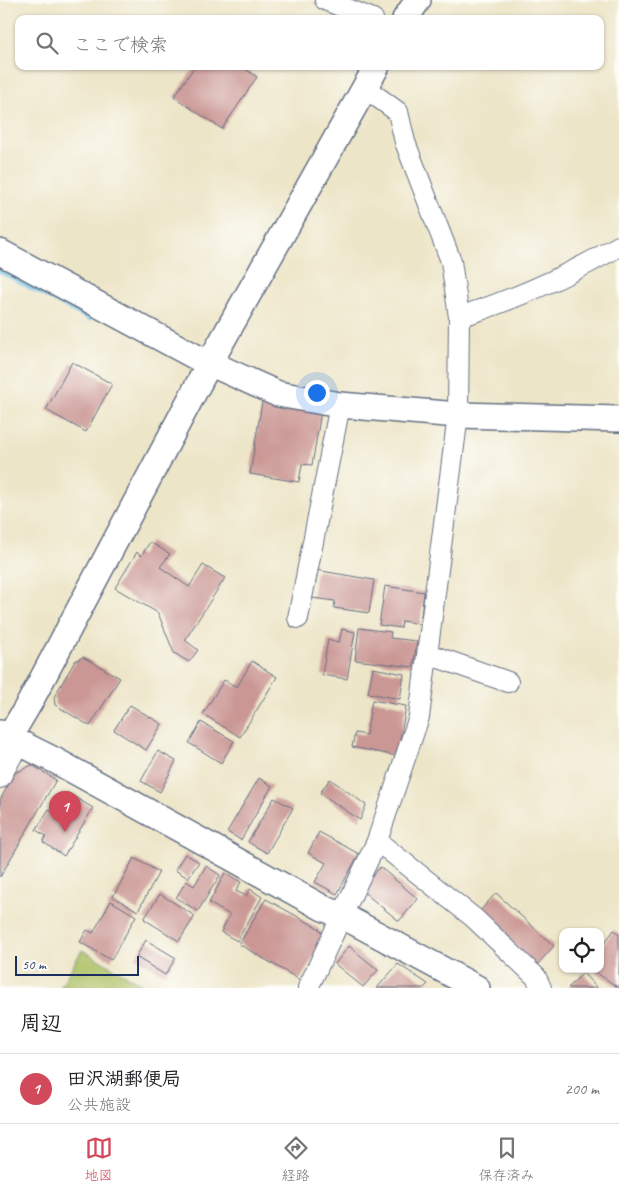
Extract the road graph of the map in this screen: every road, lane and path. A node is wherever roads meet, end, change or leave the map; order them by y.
1 (325, 0) edge
2 (418, 0) edge
3 (364, 15) edge
4 (408, 15) edge
5 (375, 70) edge
6 (365, 88) junction
7 (619, 246) edge
8 (0, 252) edge
9 (459, 317) junction
10 (210, 364) junction
11 (340, 405) junction
12 (458, 415) junction
13 (619, 420) edge
14 (298, 618) dead end
15 (428, 654) junction
16 (508, 682) dead end
17 (7, 742) edge
18 (0, 778) edge
19 (377, 841) junction
20 (341, 915) junction
21 (308, 988) edge
22 (477, 988) edge
23 (541, 988) edge

1 - 3 street
2 - 4 street
5 - 6 street
6 - 9 street
6 - 10 street
7 - 9 street
8 - 10 street
9 - 12 street
10 - 11 street
10 - 17 street
11 - 12 street
11 - 14 street
12 - 13 street
12 - 15 street
15 - 16 street
15 - 19 street
17 - 18 street
17 - 20 street
19 - 20 street
19 - 23 street
20 - 21 street
20 - 22 street

